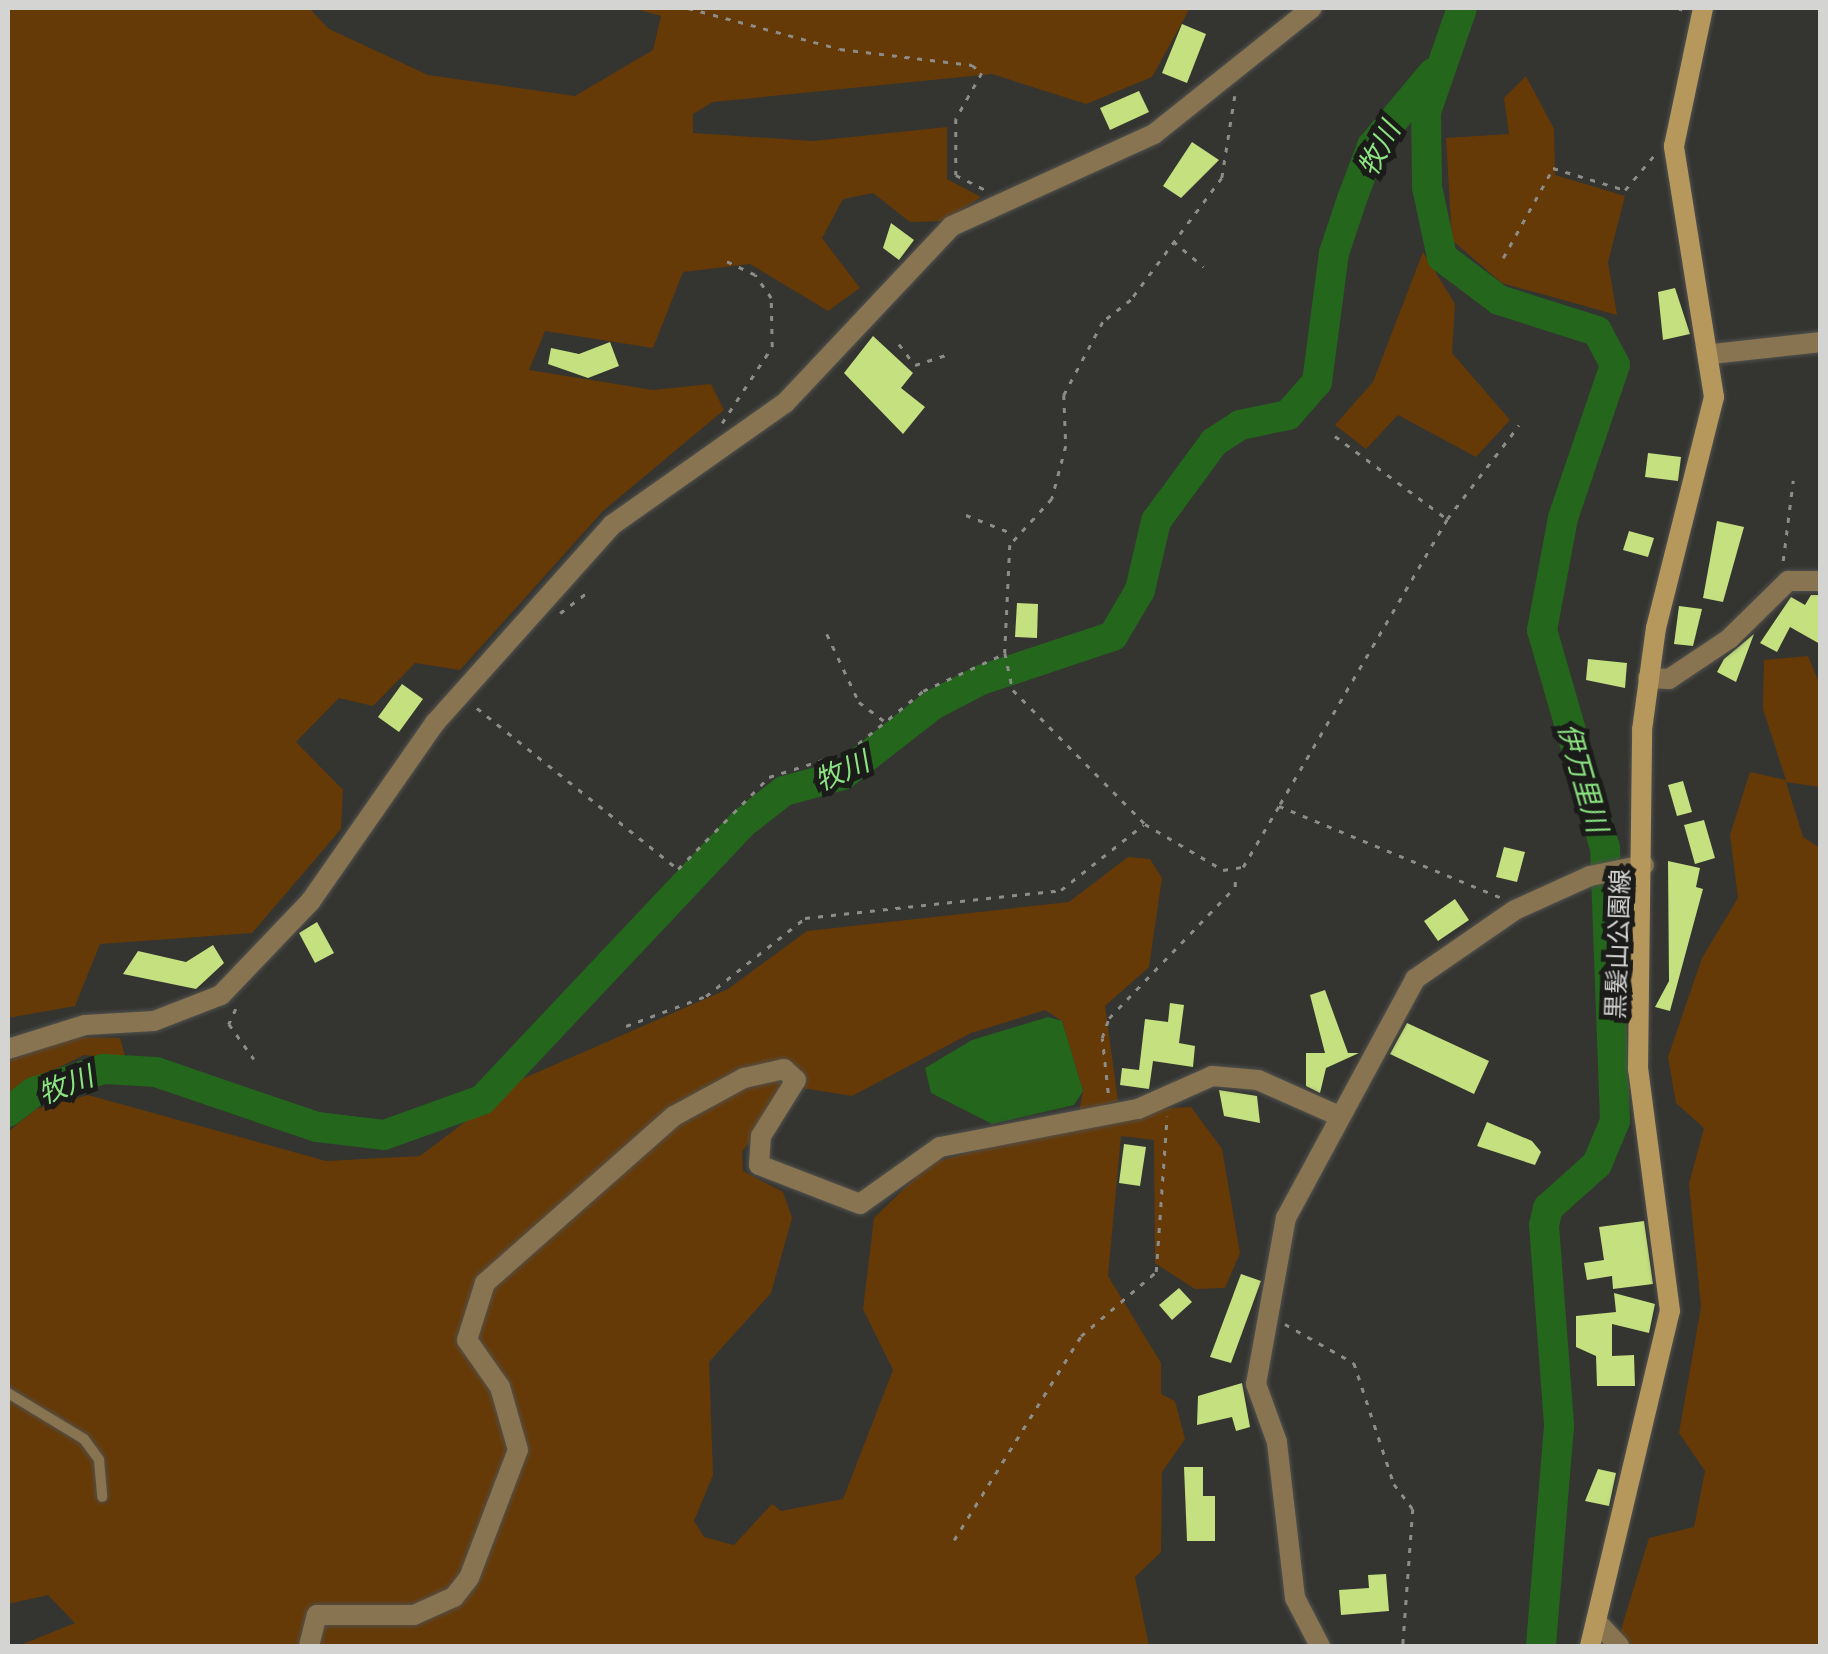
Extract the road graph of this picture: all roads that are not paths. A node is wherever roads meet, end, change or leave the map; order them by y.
1 (1312, 8) edge
2 (1703, 8) edge
3 (1820, 342) edge
4 (1712, 354) junction
5 (1820, 581) edge
6 (1648, 678) junction
7 (1644, 866) junction
8 (8, 1050) edge
9 (1339, 1116) junction
10 (8, 1393) edge
11 (102, 1497) dead end
12 (1596, 1622) junction
13 (309, 1646) edge
14 (1320, 1646) edge
15 (1590, 1646) edge
16 (1620, 1646) edge

1 - 8 street
2 - 4 main road, 黒髪山公園線
3 - 4 street
4 - 6 main road, 黒髪山公園線
5 - 6 street
6 - 7 main road, 黒髪山公園線
7 - 9 street
7 - 12 main road, 黒髪山公園線
9 - 13 street
9 - 14 street
10 - 11 lane
12 - 15 main road, 黒髪山公園線
12 - 16 street

